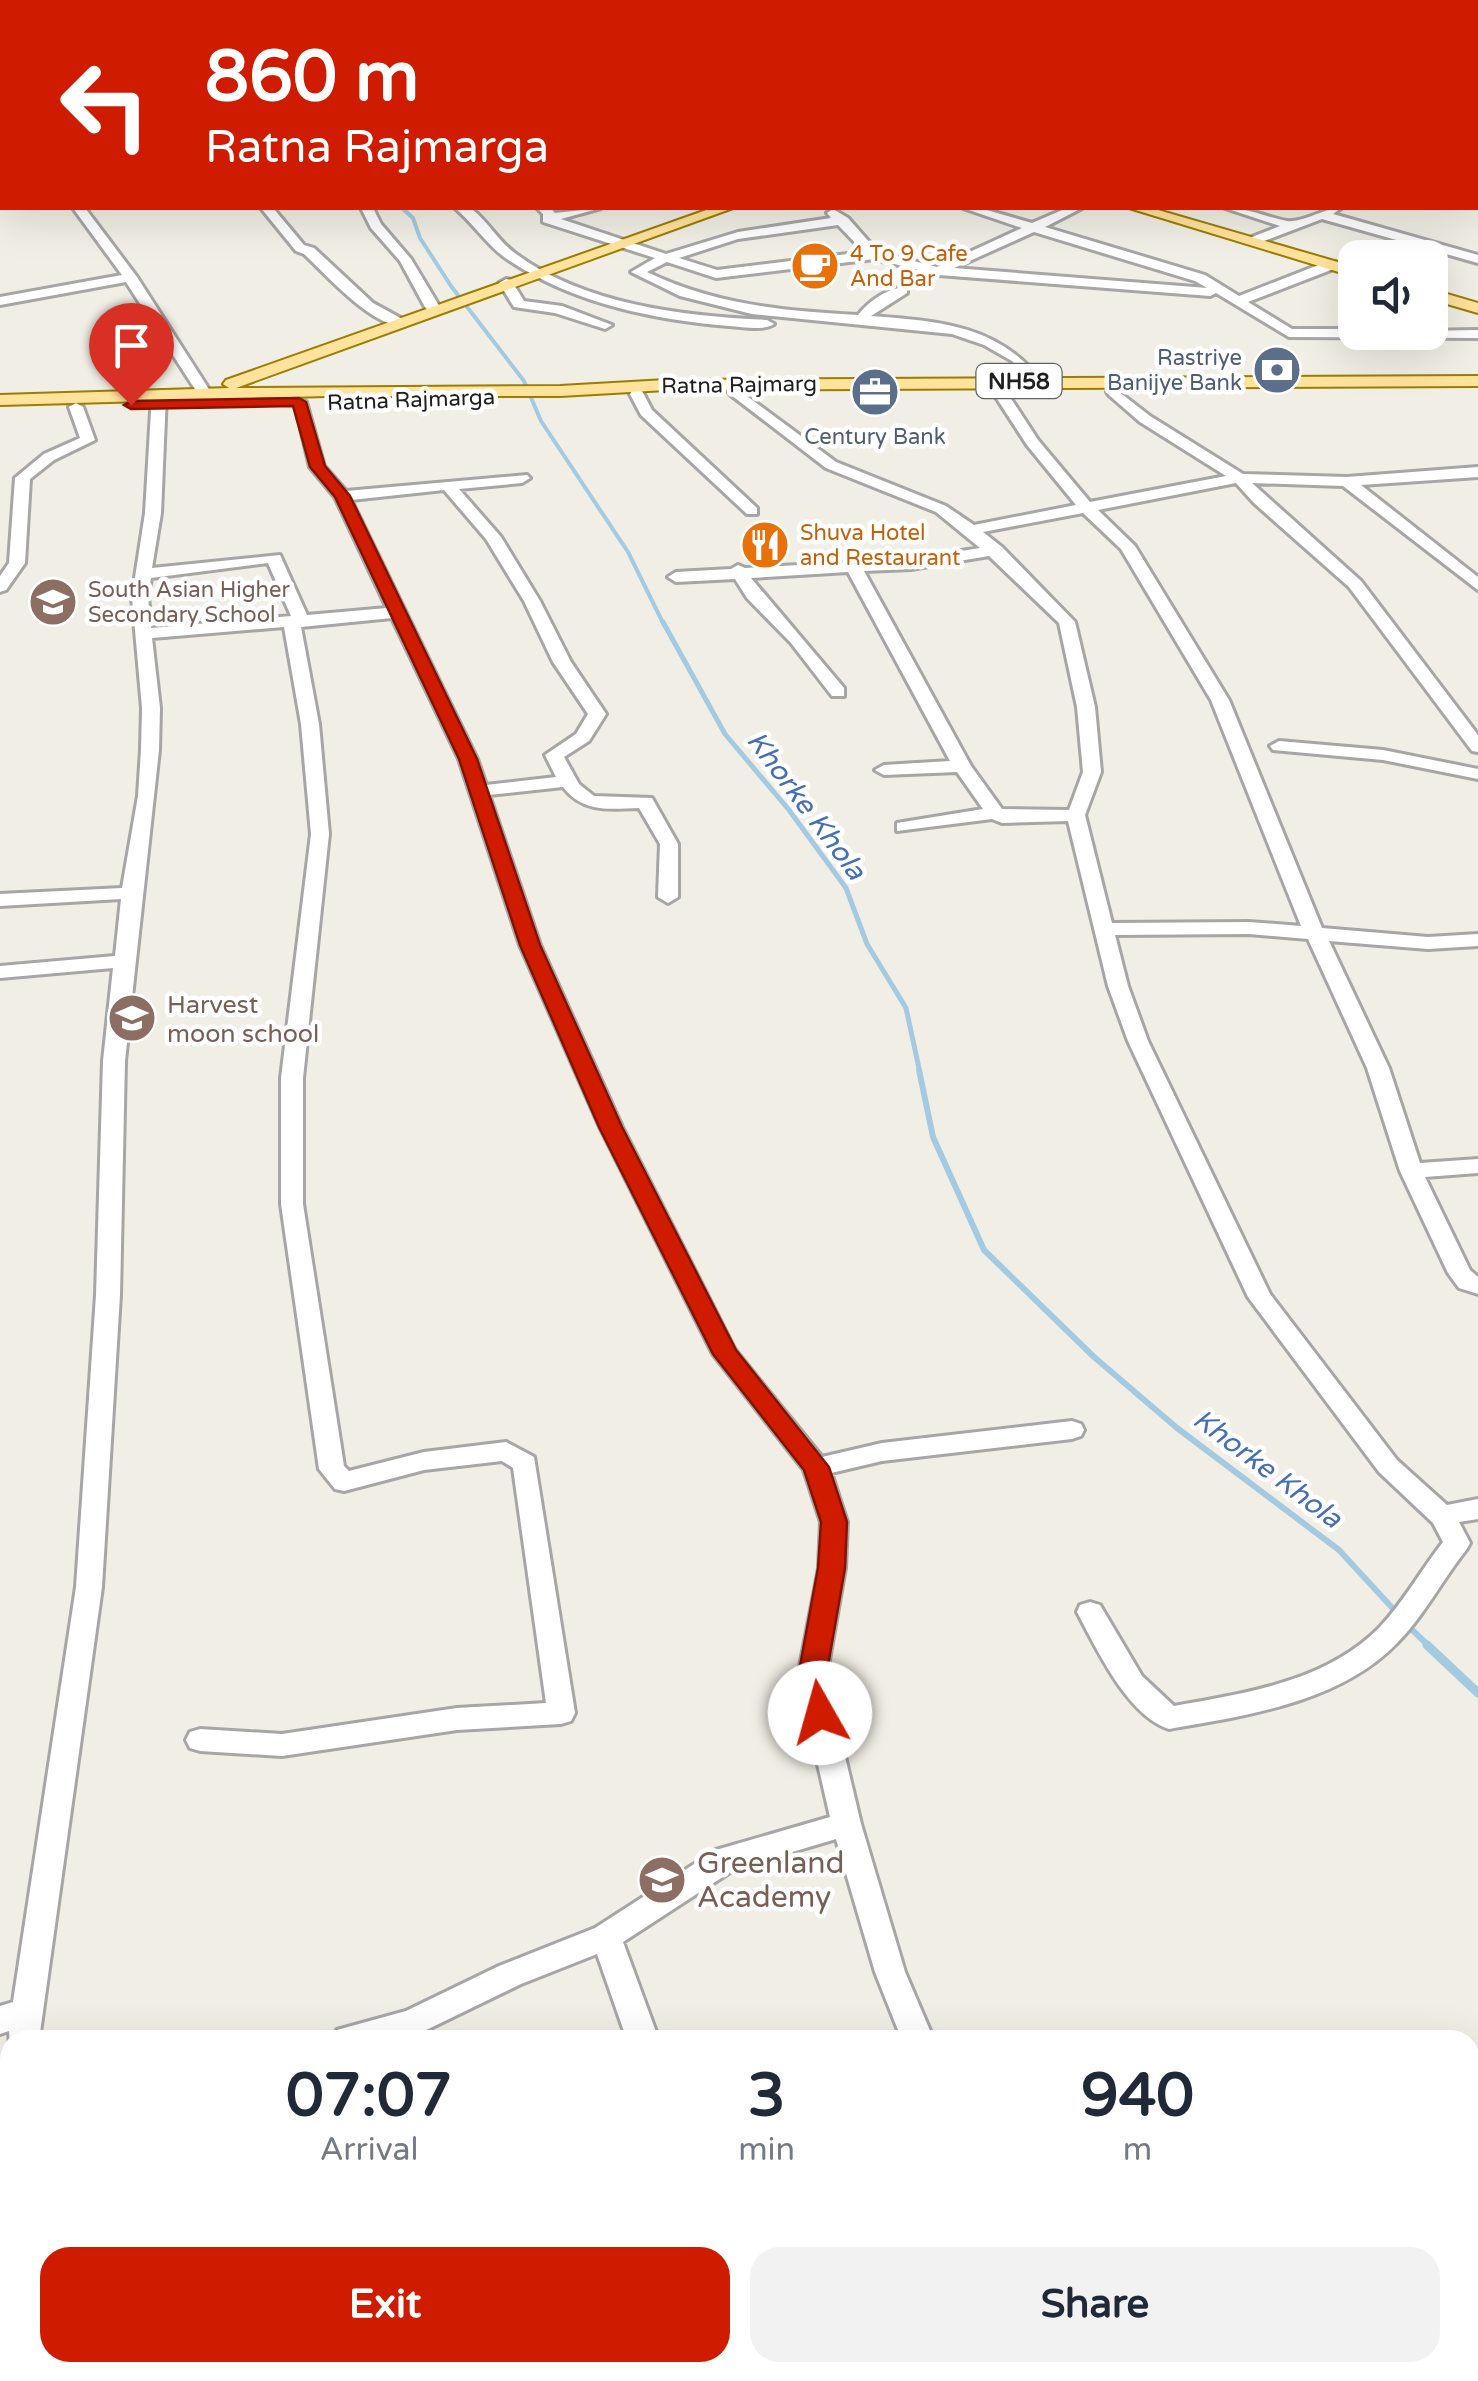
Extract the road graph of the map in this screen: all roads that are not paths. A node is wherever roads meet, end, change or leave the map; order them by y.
1 (80, 210) edge
2 (270, 210) edge
3 (368, 210) edge
4 (464, 210) edge
5 (575, 210) edge
6 (720, 210) edge
7 (829, 210) edge
8 (975, 210) edge
9 (1071, 210) edge
10 (1145, 210) edge
11 (1239, 210) edge
12 (1334, 210) edge
13 (545, 213) edge
14 (1322, 215) junction
15 (844, 221) junction
16 (1030, 227) junction
17 (1296, 227) junction
18 (1256, 240) junction
19 (626, 244) junction
20 (874, 255) junction
21 (1474, 255) edge
22 (664, 258) junction
23 (1331, 265) junction
24 (1338, 267) edge
25 (540, 271) junction
26 (938, 271) junction
27 (130, 276) junction
28 (506, 284) junction
29 (902, 290) dead end
30 (1219, 292) junction
31 (1448, 299) edge
32 (0, 301) edge
33 (1239, 301) junction
34 (1478, 308) edge
35 (434, 309) junction
36 (796, 315) junction
37 (863, 318) junction
38 (399, 323) junction
39 (605, 325) dead end
40 (1478, 334) edge
41 (1478, 381) edge
42 (1035, 382) junction
43 (1478, 390) edge
44 (999, 391) junction
45 (736, 392) junction
46 (1114, 392) junction
47 (520, 393) junction
48 (565, 393) junction
49 (205, 394) junction
50 (637, 394) junction
51 (246, 397) junction
52 (159, 399) junction
53 (0, 400) edge
54 (299, 402) junction
55 (76, 407) junction
56 (0, 408) edge
57 (1478, 472) edge
58 (0, 478) edge
59 (23, 478) junction
60 (522, 478) dead end
61 (1240, 478) junction
62 (1348, 482) junction
63 (448, 484) junction
64 (342, 496) junction
65 (1085, 506) junction
66 (752, 511) dead end
67 (22, 512) junction
68 (0, 516) edge
69 (971, 530) junction
70 (996, 550) junction
71 (853, 566) junction
72 (738, 570) junction
73 (144, 574) junction
74 (676, 577) dead end
75 (1478, 585) edge
76 (0, 586) edge
77 (400, 612) junction
78 (297, 623) junction
79 (143, 634) junction
80 (838, 692) dead end
81 (1279, 746) dead end
82 (1478, 747) edge
83 (962, 766) junction
84 (884, 770) dead end
85 (1478, 774) edge
86 (567, 781) junction
87 (478, 791) junction
88 (994, 813) junction
89 (1076, 816) junction
90 (904, 827) dead end
91 (130, 893) junction
92 (668, 898) dead end
93 (0, 900) edge
94 (1107, 930) junction
95 (1316, 934) junction
96 (1478, 940) edge
97 (124, 962) junction
98 (0, 972) edge
99 (1478, 1166) edge
100 (1411, 1171) junction
101 (1478, 1286) edge
102 (1072, 1430) dead end
103 (816, 1467) junction
104 (1478, 1509) edge
105 (1442, 1516) junction
106 (1090, 1612) dead end
107 (200, 1740) dead end
108 (846, 1824) junction
109 (606, 1937) junction
110 (17, 2024) edge
111 (386, 2030) edge
112 (639, 2030) edge
113 (914, 2030) edge

1 - 27 street
2 - 38 street
3 - 35 street
4 - 25 street
5 - 13 street
6 - 19 main road
7 - 15 street
8 - 16 street
9 - 16 street
10 - 18 main road
11 - 17 street
12 - 14 street
13 - 19 street
14 - 17 street
14 - 21 street
15 - 20 street
15 - 22 street
16 - 26 street
16 - 30 street
17 - 18 street
18 - 23 main road
19 - 22 street
19 - 25 main road
20 - 22 street
20 - 26 street
22 - 36 street
23 - 24 main road
23 - 33 street
25 - 28 main road
25 - 36 street
26 - 30 street
27 - 32 street
27 - 49 street
28 - 35 main road
28 - 39 street
29 - 37 street
30 - 33 street
31 - 34 main road
33 - 40 street
35 - 38 main road
36 - 37 street
37 - 42 street
38 - 49 main road
41 - 42 main road, Ratna Rajmarg / NH58
42 - 48 main road, Ratna Rajmarg / NH58
43 - 46 main road, Ratna Rajmarg / NH58
44 - 45 main road, Ratna Rajmarg / NH58
44 - 46 main road, Ratna Rajmarg / NH58
44 - 65 street
45 - 50 main road, Ratna Rajmarg / NH58
45 - 69 street
46 - 61 street
47 - 48 main road, Ratna Rajmarg / NH58
47 - 51 main road, Ratna Rajmarg / NH58
47 - 54 main road, Ratna Rajmarga / NH58
48 - 50 main road, Ratna Rajmarg / NH58
49 - 51 main road, Ratna Rajmarg / NH58
49 - 52 main road, Ratna Rajmarg / NH58
50 - 66 street
51 - 52 main road, Ratna Rajmarga / NH58
51 - 54 main road, Ratna Rajmarga / NH58
52 - 53 main road, Ratna Rajmarg / NH58
52 - 55 main road, Ratna Rajmarga / NH58
52 - 73 street
54 - 64 street
55 - 56 main road, Ratna Rajmarga / NH58
55 - 59 street
57 - 62 street
58 - 59 street
59 - 67 street
60 - 63 street
61 - 62 street
61 - 65 street
61 - 82 street
62 - 75 street
63 - 64 street
63 - 86 street
64 - 77 street
65 - 69 street
65 - 95 street
67 - 68 street
67 - 76 street
69 - 70 street
70 - 71 street
70 - 89 street
71 - 72 street
71 - 83 street
72 - 74 street
72 - 80 street
73 - 78 street
73 - 79 street
77 - 78 street
77 - 87 street
78 - 79 street
78 - 107 street
79 - 91 street
81 - 85 street
83 - 84 street
83 - 88 street
86 - 87 street
86 - 92 street
87 - 103 street
88 - 89 street
88 - 90 street
89 - 94 street
91 - 93 street
91 - 97 street
94 - 95 street
94 - 105 street
95 - 96 street
95 - 100 street
97 - 98 street
97 - 110 street
99 - 100 street
100 - 101 street
102 - 103 street
103 - 108 street
104 - 105 street
105 - 106 street
108 - 109 street
108 - 113 street
109 - 111 street
109 - 112 street

